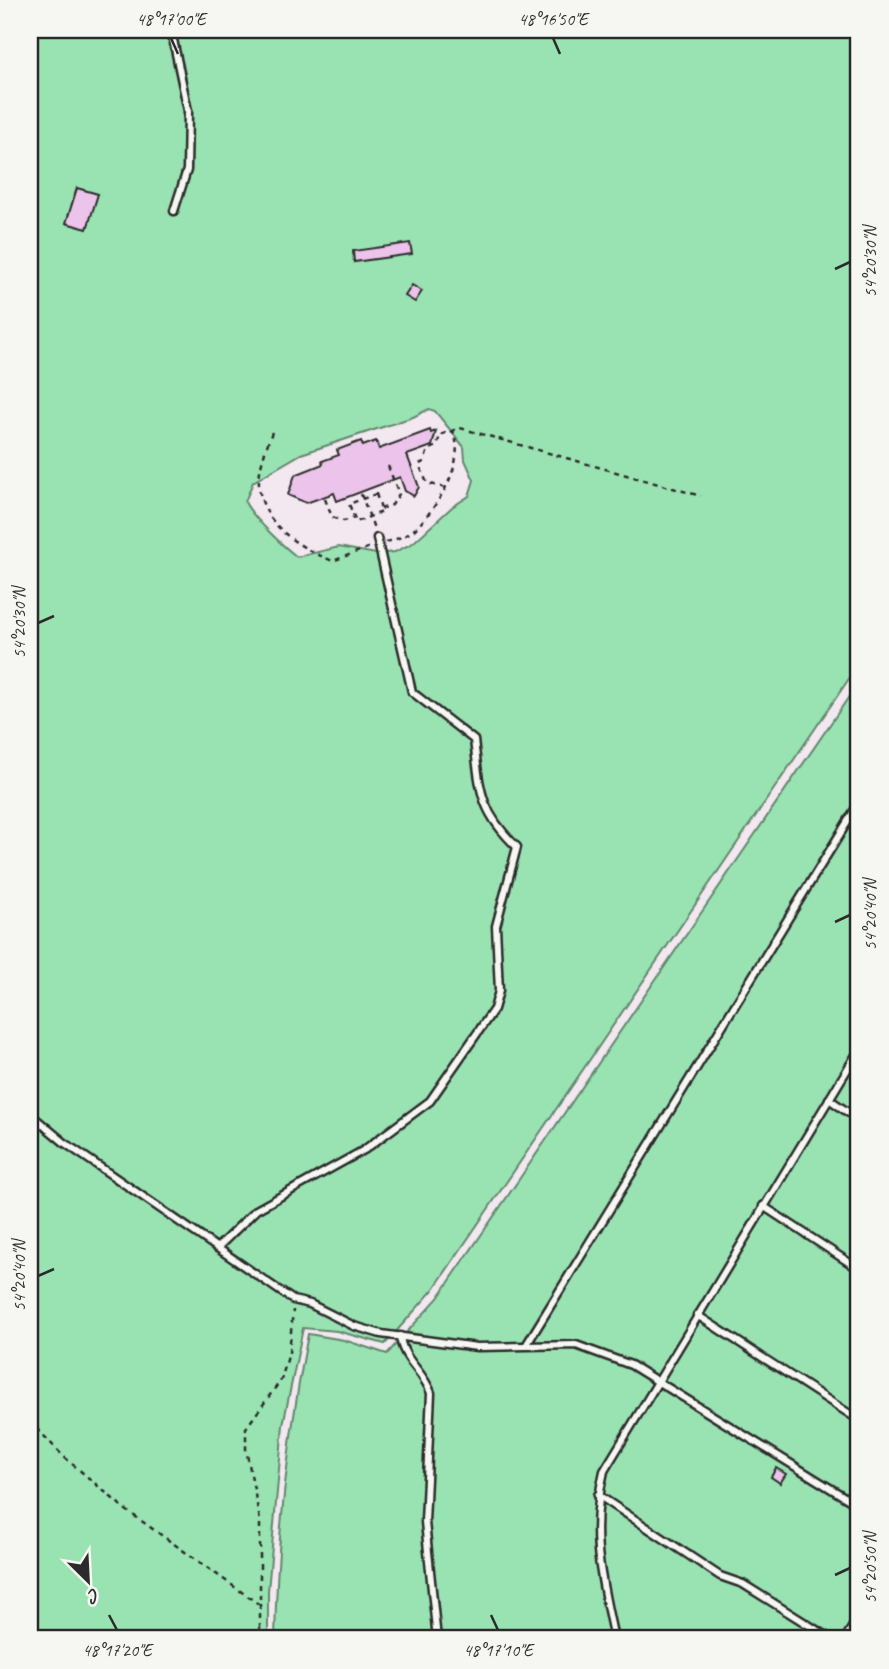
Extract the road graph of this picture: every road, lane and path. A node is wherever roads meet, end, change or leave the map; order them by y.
1 (172, 30) edge
2 (174, 211) dead end
3 (453, 431) junction
4 (272, 432) dead end
5 (388, 466) dead end
6 (445, 488) junction
7 (361, 494) dead end
8 (701, 496) dead end
9 (325, 499) dead end
10 (363, 499) junction
11 (381, 509) junction
12 (354, 517) junction
13 (369, 517) junction
14 (378, 541) junction
15 (859, 803) edge
16 (859, 1050) edge
17 (829, 1099) junction
18 (30, 1114) edge
19 (859, 1120) edge
20 (764, 1206) junction
21 (217, 1248) junction
22 (859, 1269) edge
23 (293, 1300) junction
24 (697, 1315) junction
25 (400, 1336) junction
26 (527, 1344) junction
27 (656, 1381) junction
28 (859, 1420) edge
29 (30, 1422) edge
30 (598, 1495) junction
31 (859, 1506) edge
32 (260, 1605) junction
33 (859, 1616) edge
34 (260, 1639) edge
35 (437, 1639) edge
36 (614, 1639) edge
37 (831, 1639) edge
38 (845, 1639) edge

1 - 2 lane
3 - 6 path
3 - 6 path
3 - 8 path
4 - 14 path
5 - 11 path
6 - 14 path
7 - 10 path
9 - 12 path
10 - 11 path
10 - 12 path
10 - 13 path
11 - 13 path
12 - 13 path
13 - 14 path
14 - 21 lane
15 - 26 lane
16 - 17 lane
17 - 19 lane
17 - 20 lane
18 - 21 lane
20 - 22 lane
20 - 24 lane
21 - 23 lane
23 - 25 lane
23 - 32 path
24 - 27 lane
24 - 28 lane
25 - 26 lane
25 - 35 lane
26 - 27 lane
27 - 30 lane
27 - 31 lane
29 - 32 path
30 - 36 lane
30 - 37 lane
32 - 34 path
33 - 38 lane

